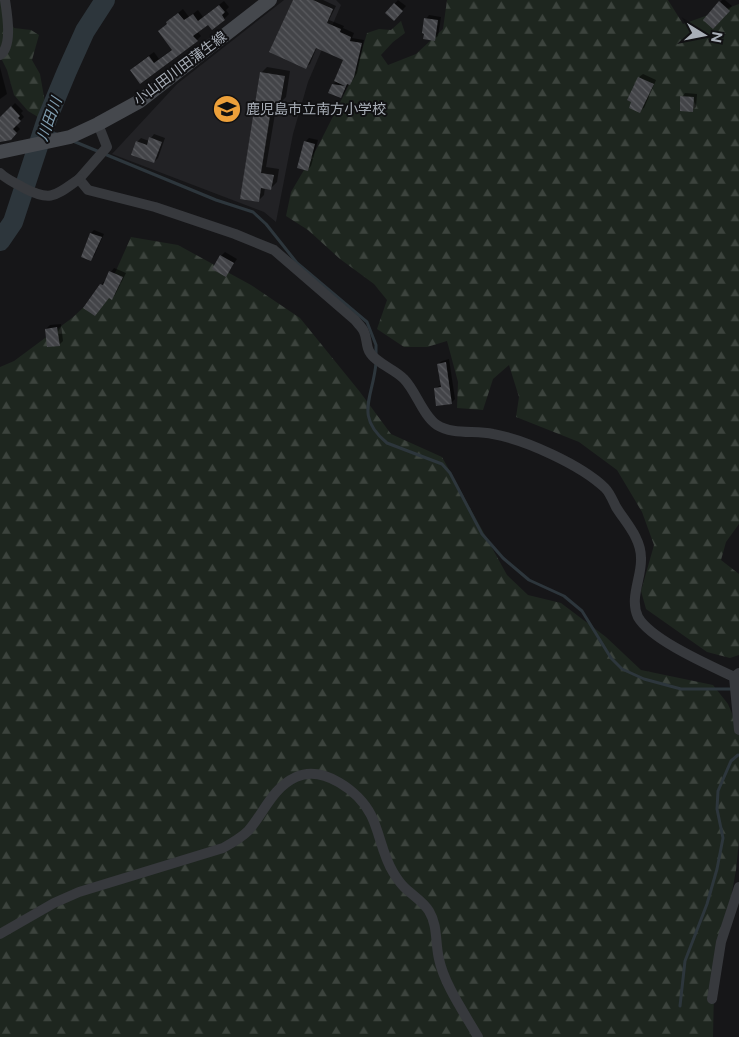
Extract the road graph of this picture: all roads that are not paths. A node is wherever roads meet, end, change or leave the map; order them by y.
1 (5, 0) edge
2 (270, 0) edge
3 (0, 55) edge
4 (98, 124) junction
5 (0, 152) edge
6 (2, 175) edge
7 (78, 179) junction
8 (735, 682) edge
9 (739, 730) edge
10 (739, 887) edge
11 (0, 934) edge
12 (712, 999) dead end
13 (478, 1037) edge

1 - 3 street
2 - 4 main road, 小山田川田蒲生線
4 - 5 main road, 小山田川田蒲生線
4 - 7 street
6 - 7 street
7 - 8 street
8 - 9 street
10 - 12 street
11 - 13 street

